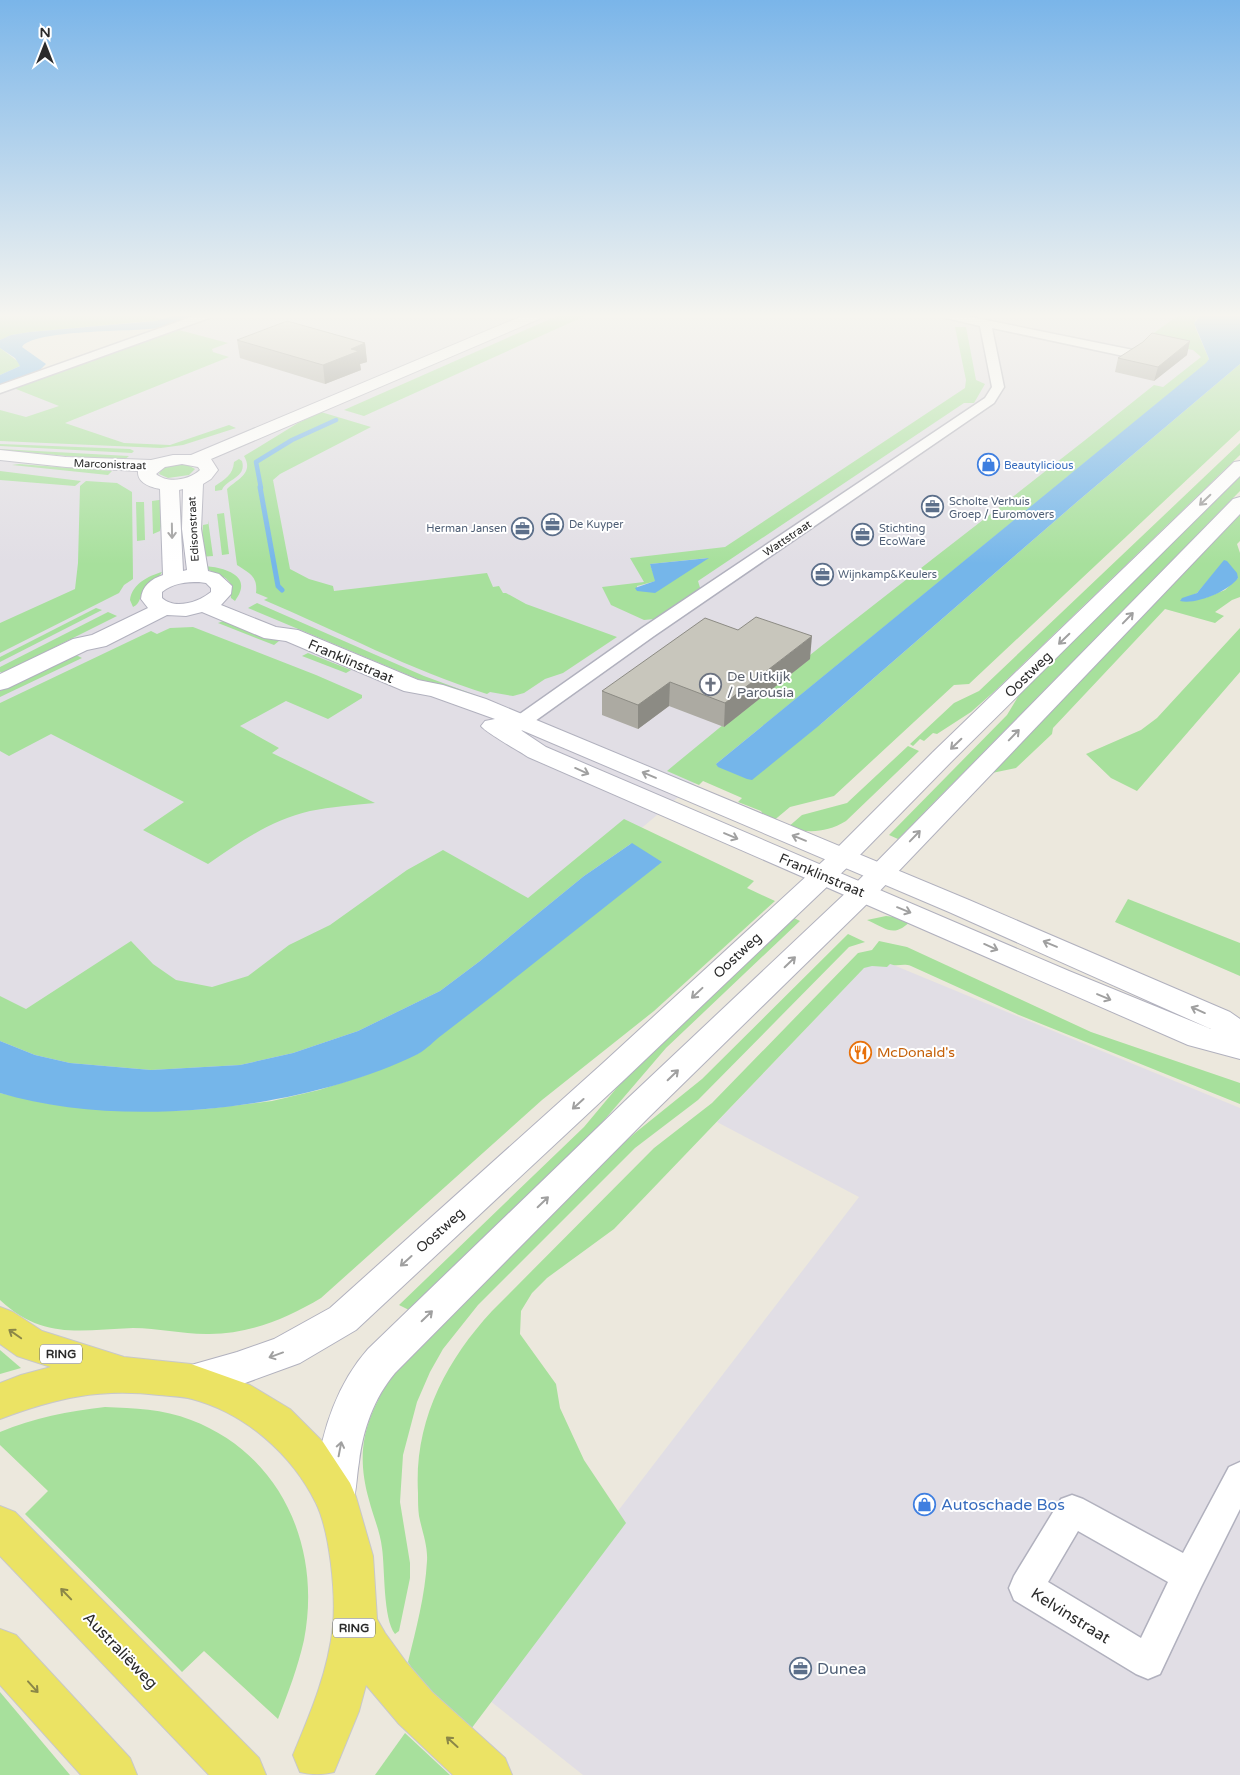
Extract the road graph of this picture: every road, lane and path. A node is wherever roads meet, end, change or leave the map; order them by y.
1 (339, 399) edge
2 (991, 399) edge
3 (0, 455) edge
4 (200, 462) junction
5 (1240, 466) edge
6 (150, 470) junction
7 (194, 481) junction
8 (170, 484) junction
9 (1240, 503) edge
10 (199, 576) junction
11 (173, 578) junction
12 (211, 601) junction
13 (158, 605) junction
14 (0, 683) edge
15 (515, 727) junction
16 (833, 866) junction
17 (871, 882) junction
18 (1240, 1034) edge
19 (1240, 1048) edge
20 (0, 1323) edge
21 (126, 1374) junction
22 (191, 1381) junction
23 (0, 1401) edge
24 (1240, 1477) edge
25 (335, 1497) junction
26 (0, 1526) edge
27 (1189, 1575) junction
28 (355, 1624) junction
29 (0, 1651) edge
30 (317, 1755) dead end
31 (113, 1775) edge
32 (242, 1775) edge
33 (488, 1775) edge

1 - 4 street
2 - 15 street, Wattstraat
3 - 6 street, Marconistraat
4 - 6 street
4 - 7 street
5 -> 16 street, Oostweg
6 - 8 street
7 - 8 street
7 - 10 street, Edisonstraat
8 -> 11 street, Edisonstraat
17 -> 9 street
10 - 11 street
10 - 12 street
11 - 13 street
12 - 13 street
12 - 15 street, Franklinstraat
13 - 14 street
15 - 16 street, Franklinstraat
16 - 17 street, Franklinstraat
16 -> 22 street, Oostweg
18 -> 17 street, Franklinstraat
17 -> 19 street, Franklinstraat
25 -> 17 street
21 -> 20 main road, RING
21 - 22 main road, RING
21 - 23 main road, RING
22 - 25 main road, RING
24 - 27 street, Kelvinstraat
25 - 28 main road, RING
32 -> 26 main road, Australiëweg
27 - 27 street, Kelvinstraat
28 - 30 main road, RING
33 -> 28 main road
29 -> 31 main road

